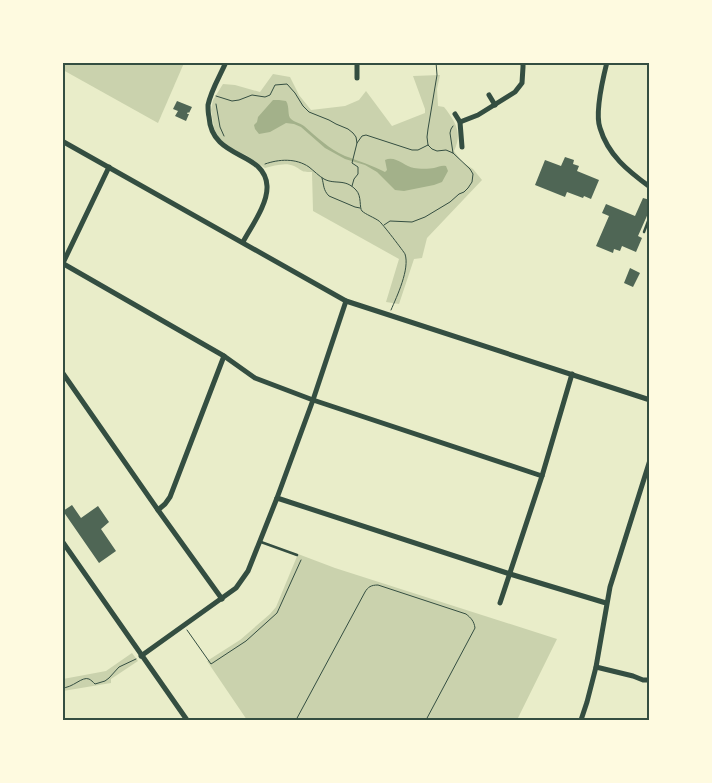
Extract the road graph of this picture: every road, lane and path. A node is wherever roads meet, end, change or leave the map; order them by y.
1 (226, 62) edge
2 (358, 62) edge
3 (436, 62) edge
4 (522, 62) edge
5 (607, 62) edge
6 (357, 78) dead end
7 (489, 94) dead end
8 (495, 105) junction
9 (455, 114) dead end
10 (460, 122) junction
11 (224, 136) dead end
12 (62, 141) edge
13 (357, 143) junction
14 (428, 145) junction
15 (462, 147) dead end
16 (452, 153) junction
17 (109, 167) junction
18 (259, 167) junction
19 (322, 177) junction
20 (352, 187) junction
21 (650, 187) edge
22 (361, 209) junction
23 (650, 216) edge
24 (383, 225) junction
25 (644, 232) dead end
26 (243, 242) junction
27 (63, 263) edge
28 (346, 301) junction
29 (389, 315) junction
30 (224, 356) junction
31 (62, 372) edge
32 (572, 374) junction
33 (313, 400) junction
34 (650, 400) edge
35 (649, 464) edge
36 (542, 476) junction
37 (277, 498) junction
38 (158, 510) junction
39 (62, 541) edge
40 (260, 541) junction
41 (297, 556) joint
42 (510, 574) junction
43 (222, 598) junction
44 (500, 603) dead end
45 (606, 604) junction
46 (183, 626) junction
47 (141, 656) junction
48 (596, 667) junction
49 (650, 680) edge
50 (62, 688) edge
51 (186, 720) edge
52 (296, 720) edge
53 (426, 720) edge
54 (581, 720) edge

1 - 18 street
2 - 6 street
3 - 14 path
4 - 8 street
5 - 21 street
7 - 8 street
8 - 10 street
9 - 10 street
10 - 15 street
10 - 16 path
11 - 13 path
12 - 17 street
13 - 14 path
13 - 20 path
14 - 16 path
16 - 24 path
17 - 26 street
17 - 27 street
18 - 19 path
18 - 26 street
19 - 20 path
19 - 22 path
20 - 22 path
22 - 24 path
23 - 25 lane
24 - 29 path
26 - 28 street
27 - 30 street
28 - 29 street
28 - 33 street
29 - 32 street
30 - 33 street
30 - 38 street
31 - 38 street
32 - 34 street
32 - 36 street
33 - 36 street
33 - 37 street
35 - 45 street
36 - 42 street
37 - 40 street
37 - 42 street
38 - 43 street
39 - 47 street
40 - 41 lane
40 - 43 street
41 - 46 path
42 - 44 street
42 - 45 street
43 - 46 street
45 - 48 street
46 - 47 street
47 - 50 path
47 - 51 street
48 - 49 street
48 - 54 street
52 - 53 path

